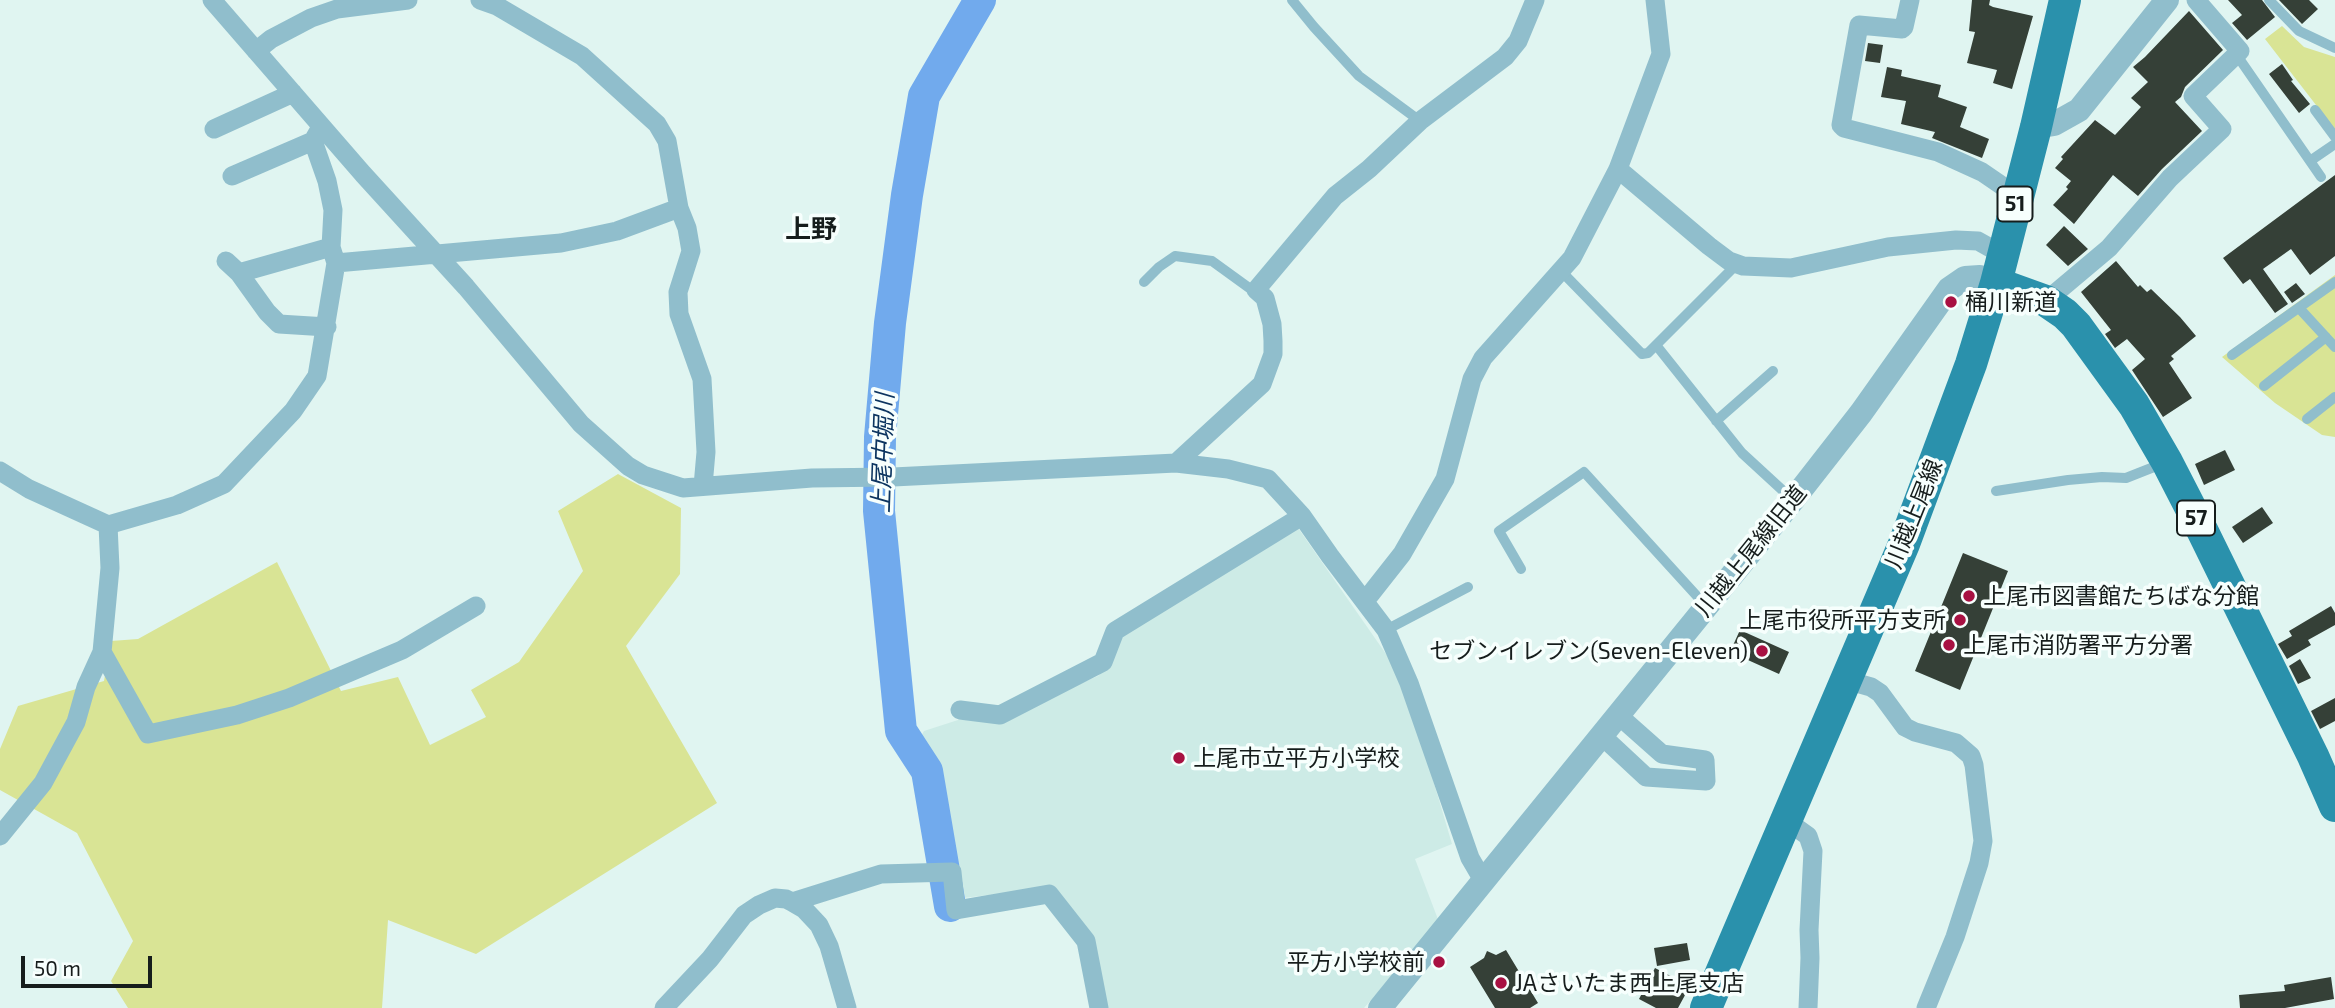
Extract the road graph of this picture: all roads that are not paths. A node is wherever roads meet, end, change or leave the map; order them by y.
1 (212, 0) edge
2 (408, 0) edge
3 (480, 0) edge
4 (1292, 0) edge
5 (1535, 0) edge
6 (1655, 0) edge
7 (1910, 0) edge
8 (2065, 0) edge
9 (2167, 0) edge
10 (2196, 0) edge
11 (2269, 0) edge
12 (2335, 48) edge
13 (256, 51) junction
14 (2236, 54) junction
15 (293, 93) junction
16 (2315, 110) dead end
17 (1420, 121) junction
18 (2036, 127) junction
19 (214, 129) dead end
20 (317, 134) junction
21 (2335, 137) edge
22 (2335, 144) edge
23 (2310, 161) junction
24 (1618, 169) junction
25 (232, 176) dead end
26 (2321, 177) dead end
27 (2017, 195) junction
28 (679, 208) junction
29 (333, 255) junction
30 (436, 256) junction
31 (1737, 264) junction
32 (1999, 269) junction
33 (1561, 271) junction
34 (1144, 282) dead end
35 (2335, 282) edge
36 (1256, 290) junction
37 (2046, 301) junction
38 (2299, 308) junction
39 (327, 327) junction
40 (2326, 337) junction
41 (1656, 345) junction
42 (2335, 347) edge
43 (2232, 355) dead end
44 (1773, 371) dead end
45 (2264, 386) dead end
46 (2335, 397) edge
47 (2307, 419) dead end
48 (1716, 421) junction
49 (2167, 462) junction
50 (1176, 463) junction
51 (0, 471) edge
52 (703, 486) junction
53 (1996, 491) dead end
54 (1793, 500) junction
55 (1303, 516) junction
56 (108, 525) junction
57 (1521, 569) dead end
58 (1468, 587) dead end
59 (1365, 601) junction
60 (476, 606) dead end
61 (1706, 606) junction
62 (1386, 630) junction
63 (102, 652) junction
64 (1846, 680) junction
65 (960, 710) dead end
66 (1618, 715) junction
67 (1602, 736) junction
68 (2335, 806) edge
69 (1787, 821) junction
70 (0, 836) edge
71 (1484, 881) junction
72 (792, 902) junction
73 (1711, 1006) edge
74 (664, 1008) edge
75 (846, 1008) edge
76 (1099, 1008) edge
77 (1380, 1008) edge
78 (1808, 1008) edge
79 (1926, 1008) edge

1 - 13 street
2 - 13 street
3 - 28 street
4 - 17 lane
5 - 17 street
6 - 24 street
7 - 27 street
8 - 18 main road, 川越上尾線 / 51
9 - 18 street
10 - 14 street
11 - 12 lane
13 - 15 street
14 - 23 lane
14 - 37 street
15 - 19 street
15 - 20 street
16 - 21 lane
17 - 36 street
18 - 27 main road, 川越上尾線 / 51
20 - 25 street
20 - 29 street
20 - 30 street
22 - 23 lane
23 - 26 lane
24 - 31 street
24 - 33 street
27 - 32 main road, 川越上尾線 / 51
28 - 30 street
28 - 52 street
29 - 30 street
29 - 39 street
29 - 39 street
30 - 52 street
31 - 32 street
31 - 41 lane
32 - 37 main road, 57
32 - 54 street, 川越上尾線旧道
32 - 64 main road, 川越上尾線 / 51
33 - 41 lane
33 - 59 street
34 - 36 lane
35 - 38 lane
36 - 50 street
37 - 49 main road, 57
38 - 40 lane
38 - 43 lane
39 - 56 street
40 - 42 lane
40 - 45 lane
41 - 48 lane
44 - 48 lane
46 - 47 lane
48 - 54 lane
49 - 53 lane
49 - 68 main road, 57
50 - 52 street
50 - 55 street
51 - 56 street
54 - 61 street, 川越上尾線旧道
55 - 59 street
55 - 65 street
56 - 63 street
57 - 61 lane
58 - 62 lane
59 - 62 street
60 - 63 street
61 - 66 street, 川越上尾線旧道
62 - 71 street
63 - 70 street
64 - 69 main road, 川越上尾線 / 51
64 - 79 street
66 - 67 street, 川越上尾線旧道
66 - 67 street
67 - 71 street, 川越上尾線旧道
69 - 73 main road, 川越上尾線 / 51
69 - 78 street
71 - 77 street, 川越上尾線旧道
72 - 74 street
72 - 75 street
72 - 76 street

